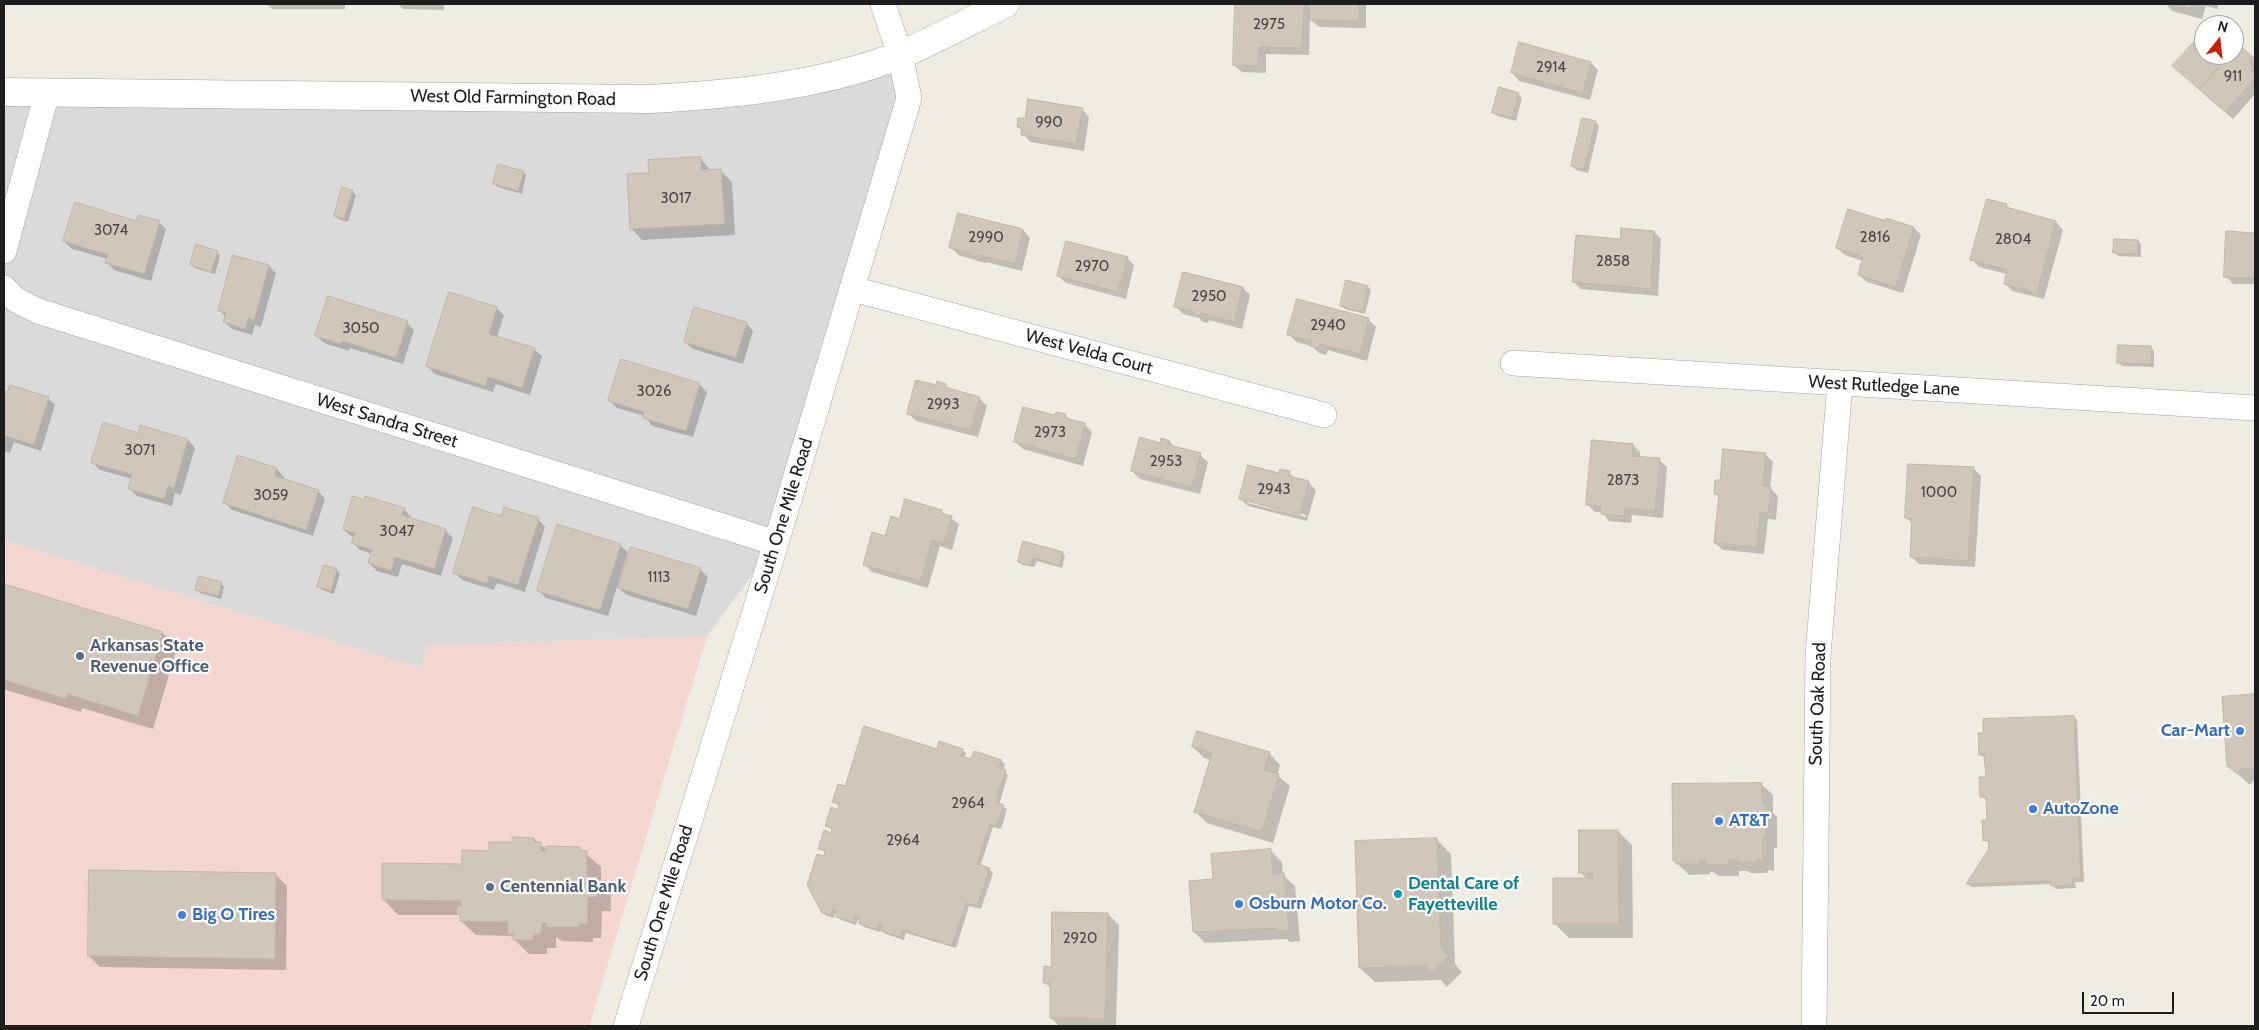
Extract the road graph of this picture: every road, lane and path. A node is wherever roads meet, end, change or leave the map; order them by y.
1 (883, 4) edge
2 (1005, 4) edge
3 (900, 55) junction
4 (4, 92) edge
5 (47, 93) junction
6 (4, 251) edge
7 (4, 288) edge
8 (853, 289) junction
9 (1513, 362) dead end
10 (1840, 383) junction
11 (2255, 408) edge
12 (1324, 415) dead end
13 (776, 543) junction
14 (626, 1026) edge
15 (1814, 1026) edge

1 - 3 street, South One Mile Road
2 - 3 street, West Old Farmington Road
3 - 5 street, West Old Farmington Road
3 - 8 street, South One Mile Road
4 - 5 street, West Old Farmington Road
5 - 6 street
7 - 13 street, West Sandra Street
8 - 12 street, West Velda Court
8 - 13 street, South One Mile Road
9 - 10 street, West Rutledge Lane
10 - 11 street, West Rutledge Lane
10 - 15 street, South Oak Road
13 - 14 street, South One Mile Road

